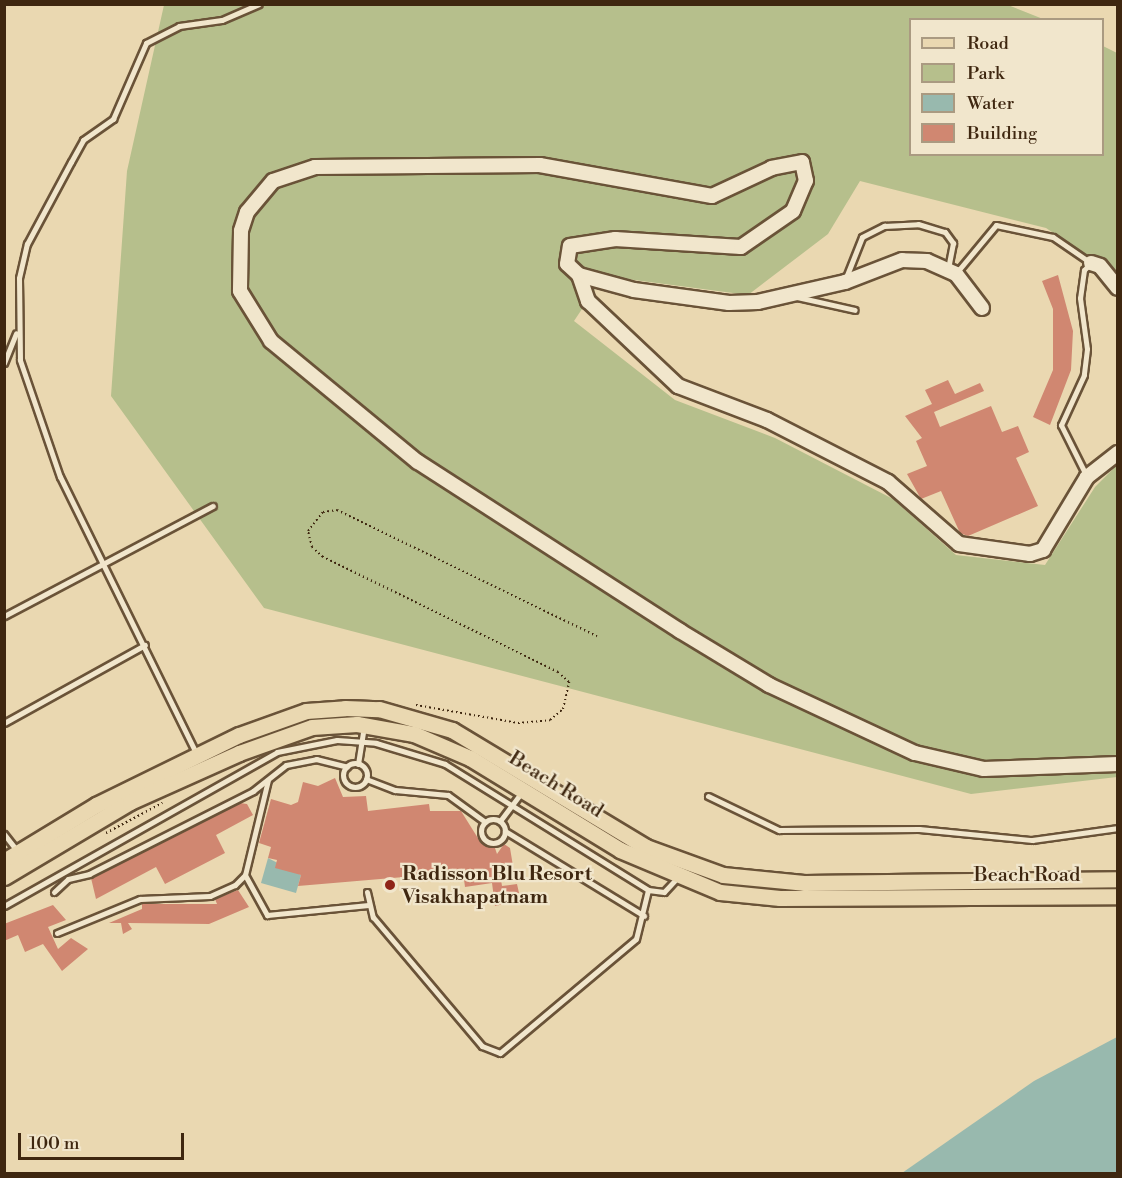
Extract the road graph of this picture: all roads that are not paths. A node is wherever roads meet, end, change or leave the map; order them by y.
1 (259, 4) edge
2 (1091, 263) junction
3 (952, 272) junction
4 (579, 274) junction
5 (845, 282) junction
6 (1118, 288) edge
7 (790, 296) junction
8 (982, 308) dead end
9 (855, 310) dead end
10 (17, 331) junction
11 (4, 363) edge
12 (1118, 453) edge
13 (1087, 477) junction
14 (213, 506) dead end
15 (103, 566) junction
16 (4, 616) edge
17 (145, 645) junction
18 (4, 723) edge
19 (364, 725) junction
20 (363, 741) junction
21 (197, 754) junction
22 (358, 764) junction
23 (1118, 764) edge
24 (347, 766) junction
25 (269, 778) junction
26 (366, 779) junction
27 (524, 788) junction
28 (565, 795) junction
29 (708, 796) dead end
30 (513, 803) junction
31 (555, 809) junction
32 (500, 821) junction
33 (485, 822) junction
34 (1118, 828) edge
35 (505, 831) junction
36 (4, 834) edge
37 (11, 857) edge
38 (245, 875) junction
39 (4, 877) edge
40 (678, 878) junction
41 (1118, 879) edge
42 (648, 891) junction
43 (54, 892) dead end
44 (367, 892) dead end
45 (1118, 896) edge
46 (369, 905) junction
47 (4, 906) edge
48 (644, 916) junction
49 (57, 933) dead end

1 - 10 lane
2 - 3 lane
2 - 6 street
2 - 13 lane
3 - 5 street
3 - 5 lane
3 - 8 street
4 - 7 street
4 - 13 street
4 - 23 street
5 - 7 street
7 - 9 lane
10 - 11 lane
10 - 15 lane
12 - 13 street
14 - 15 lane
15 - 16 lane
15 - 17 lane
17 - 18 lane
17 - 21 lane
19 - 20 lane
19 - 27 main road, Beach Road
19 - 39 main road, Beach Road
20 - 22 lane
20 - 30 lane
20 - 47 lane
21 - 28 main road
21 - 37 main road
22 - 24 lane
22 - 26 lane
24 - 25 lane
24 - 26 lane
25 - 38 lane
25 - 43 lane
26 - 33 lane
27 - 30 lane
27 - 31 main road, Beach Road
28 - 31 main road
28 - 41 main road
29 - 34 lane
30 - 32 lane
30 - 42 lane
31 - 40 main road, Beach Road
32 - 33 lane
32 - 35 lane
33 - 35 lane
35 - 48 lane
36 - 37 lane
38 - 46 lane
38 - 49 lane
40 - 42 lane
40 - 45 main road, Beach Road
42 - 48 lane
44 - 46 lane
46 - 48 lane

